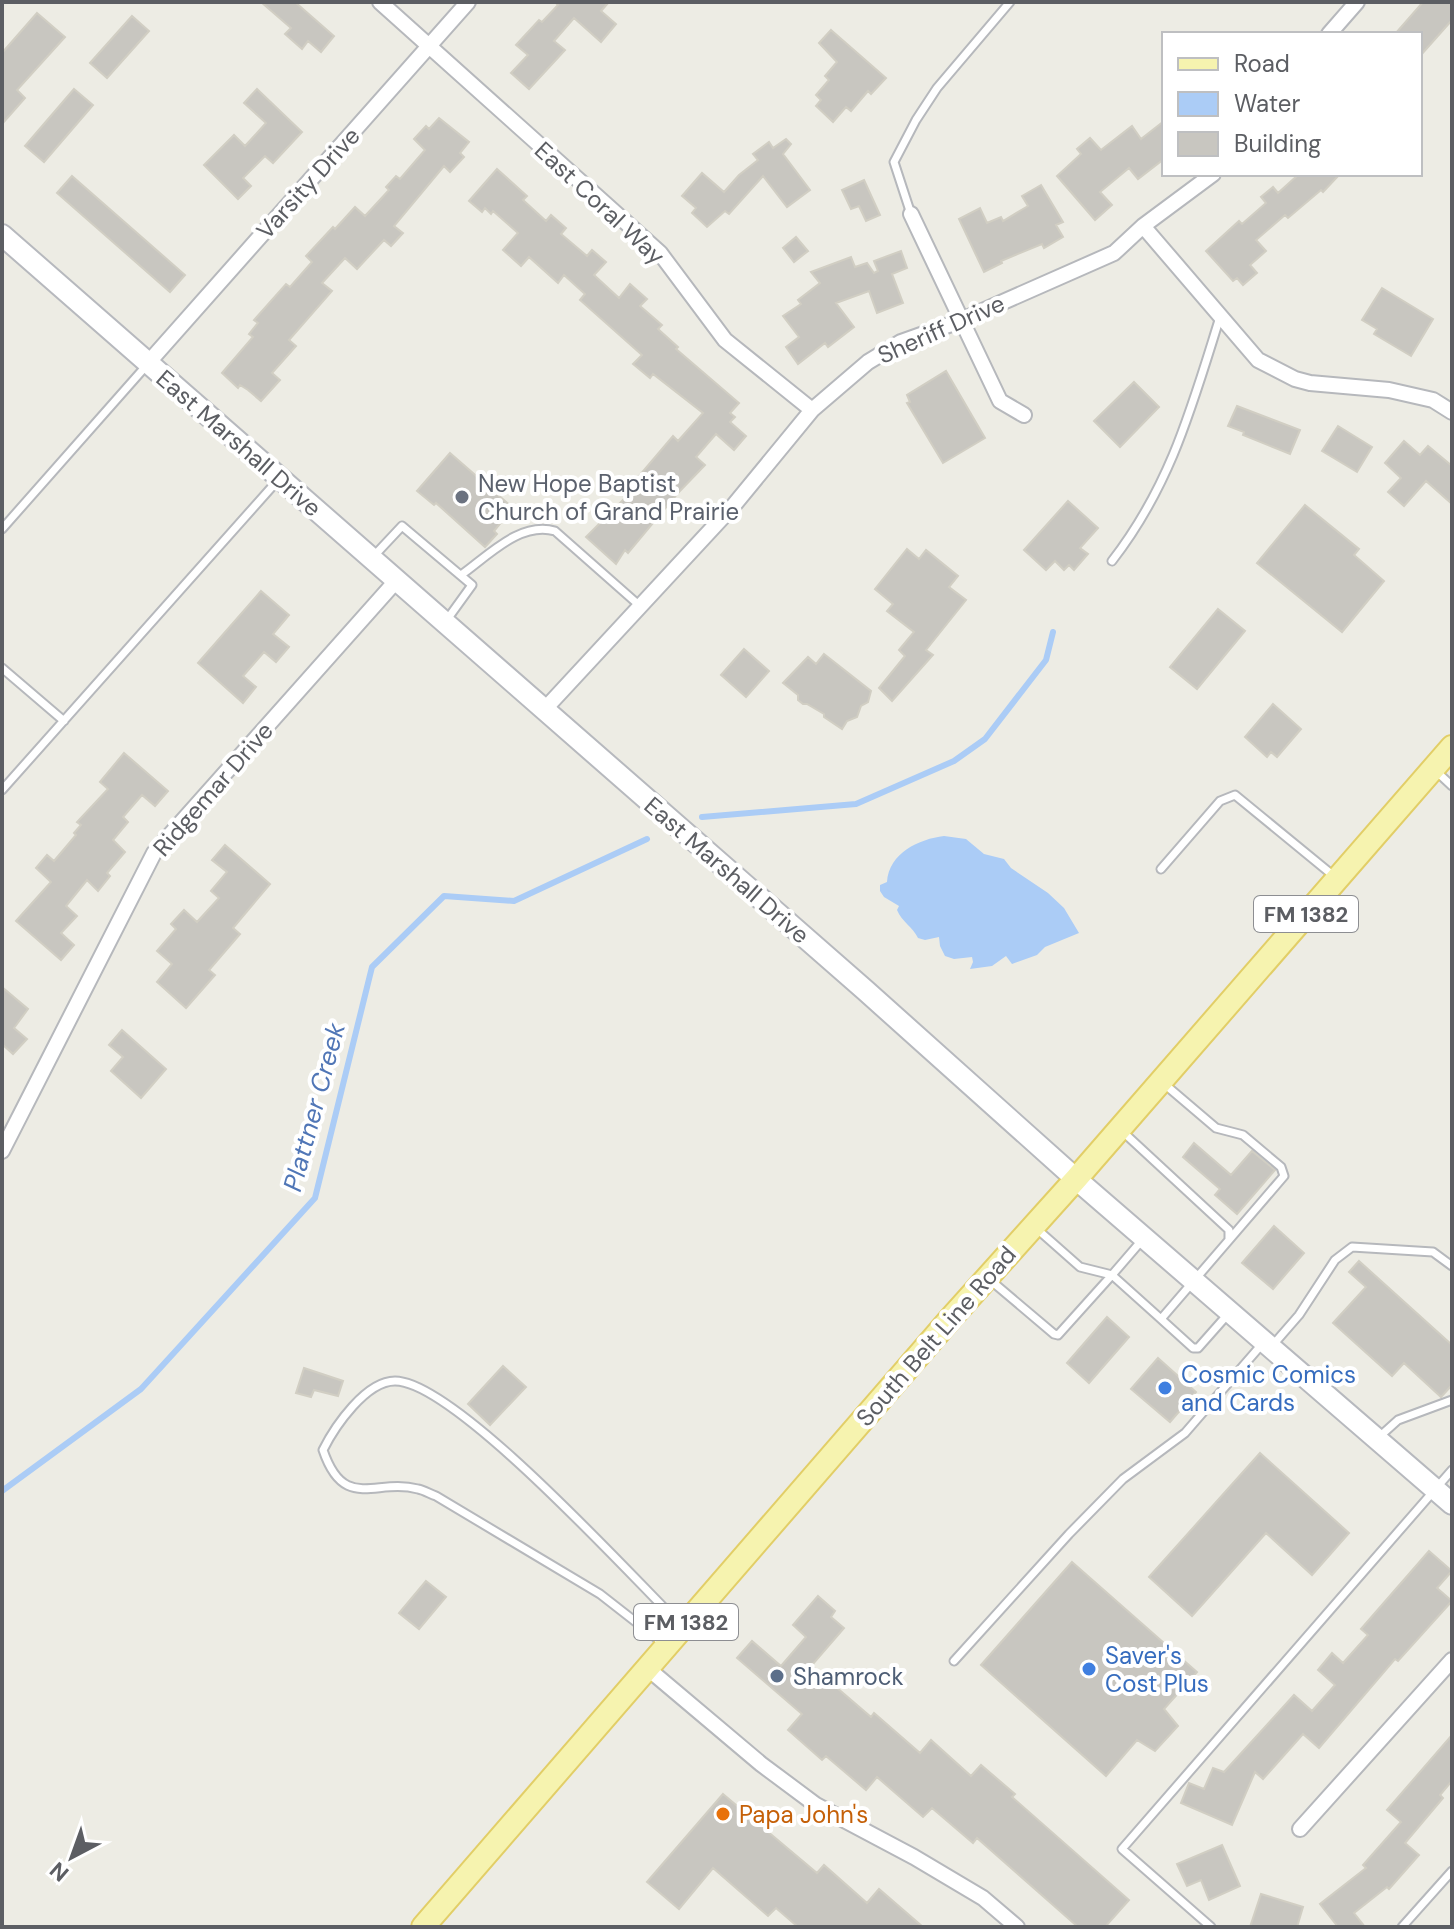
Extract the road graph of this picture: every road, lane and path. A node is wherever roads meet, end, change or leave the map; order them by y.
1 (380, 2) edge
2 (468, 2) edge
3 (1010, 2) edge
4 (1357, 2) edge
5 (1331, 32) edge
6 (429, 47) junction
7 (1210, 176) edge
8 (911, 214) joint
9 (1143, 226) junction
10 (2, 235) edge
11 (1220, 317) junction
12 (960, 321) junction
13 (148, 363) junction
14 (812, 410) junction
15 (1452, 412) edge
16 (1024, 415) dead end
17 (279, 478) junction
18 (2, 529) edge
19 (371, 559) junction
20 (1112, 561) dead end
21 (461, 575) junction
22 (396, 581) junction
23 (640, 606) junction
24 (444, 622) junction
25 (2, 668) edge
26 (544, 710) junction
27 (64, 721) junction
28 (1452, 747) edge
29 (1433, 768) junction
30 (1452, 786) edge
31 (2, 790) edge
32 (1161, 869) dead end
33 (1337, 879) junction
34 (1160, 1080) junction
35 (1119, 1129) junction
36 (2, 1151) edge
37 (1076, 1179) junction
38 (1034, 1226) junction
39 (1145, 1237) junction
40 (1229, 1240) junction
41 (1452, 1266) edge
42 (1112, 1275) junction
43 (987, 1277) junction
44 (1195, 1281) junction
45 (1231, 1312) junction
46 (1161, 1319) junction
47 (1268, 1344) junction
48 (1452, 1400) edge
49 (1377, 1439) junction
50 (1452, 1470) edge
51 (1435, 1489) junction
52 (1452, 1504) edge
53 (683, 1626) junction
54 (666, 1645) junction
55 (1452, 1660) edge
56 (954, 1661) dead end
57 (646, 1667) junction
58 (1300, 1829) dead end
59 (1452, 1871) edge
60 (423, 1927) edge
61 (1017, 1927) edge
62 (1211, 1927) edge
63 (1402, 1927) edge

1 - 6 street, East Coral Way
2 - 6 street, Varsity Drive
3 - 8 lane
4 - 5 street
6 - 13 street, Varsity Drive
6 - 14 street, East Coral Way
7 - 9 street, Sheriff Drive
8 - 12 street
9 - 11 street
9 - 12 street, Sheriff Drive
10 - 13 street, East Marshall Drive
11 - 15 street
11 - 20 lane
12 - 14 street, Sheriff Drive
12 - 16 street
13 - 17 street, East Marshall Drive
13 - 18 lane
14 - 23 street, Sheriff Drive
17 - 19 street, East Marshall Drive
17 - 27 lane
19 - 21 lane
19 - 22 street, East Marshall Drive
21 - 23 lane
21 - 24 lane
22 - 24 street, East Marshall Drive
22 - 36 street, Ridgemar Drive
23 - 26 street, Sheriff Drive
24 - 26 street, East Marshall Drive
25 - 27 lane
26 - 37 street, East Marshall Drive
27 - 31 lane
28 - 29 main road, South Belt Line Road / FM 1382
29 - 30 lane
29 - 33 main road, South Belt Line Road / FM 1382
32 - 33 lane
33 - 34 main road, South Belt Line Road / FM 1382
34 - 35 main road, South Belt Line Road / FM 1382
34 - 40 lane
35 - 37 main road, South Belt Line Road / FM 1382
35 - 40 lane
37 - 38 main road, South Belt Line Road / FM 1382
37 - 39 street, East Marshall Drive
38 - 42 lane
38 - 43 main road, South Belt Line Road / FM 1382
39 - 42 lane
39 - 44 street, East Marshall Drive
40 - 44 lane
41 - 47 lane
42 - 43 lane
42 - 46 lane
43 - 53 main road, South Belt Line Road / FM 1382
44 - 45 street, East Marshall Drive
44 - 46 lane
45 - 46 lane
45 - 47 street, East Marshall Drive
47 - 49 street, East Marshall Drive
47 - 56 lane
48 - 49 lane
49 - 51 street, East Marshall Drive
50 - 51 lane
51 - 52 street, East Marshall Drive
51 - 62 lane
53 - 54 main road, South Belt Line Road / FM 1382
53 - 54 lane
54 - 57 main road, South Belt Line Road / FM 1382
55 - 58 street
57 - 60 main road, South Belt Line Road / FM 1382
57 - 61 street
59 - 63 lane

